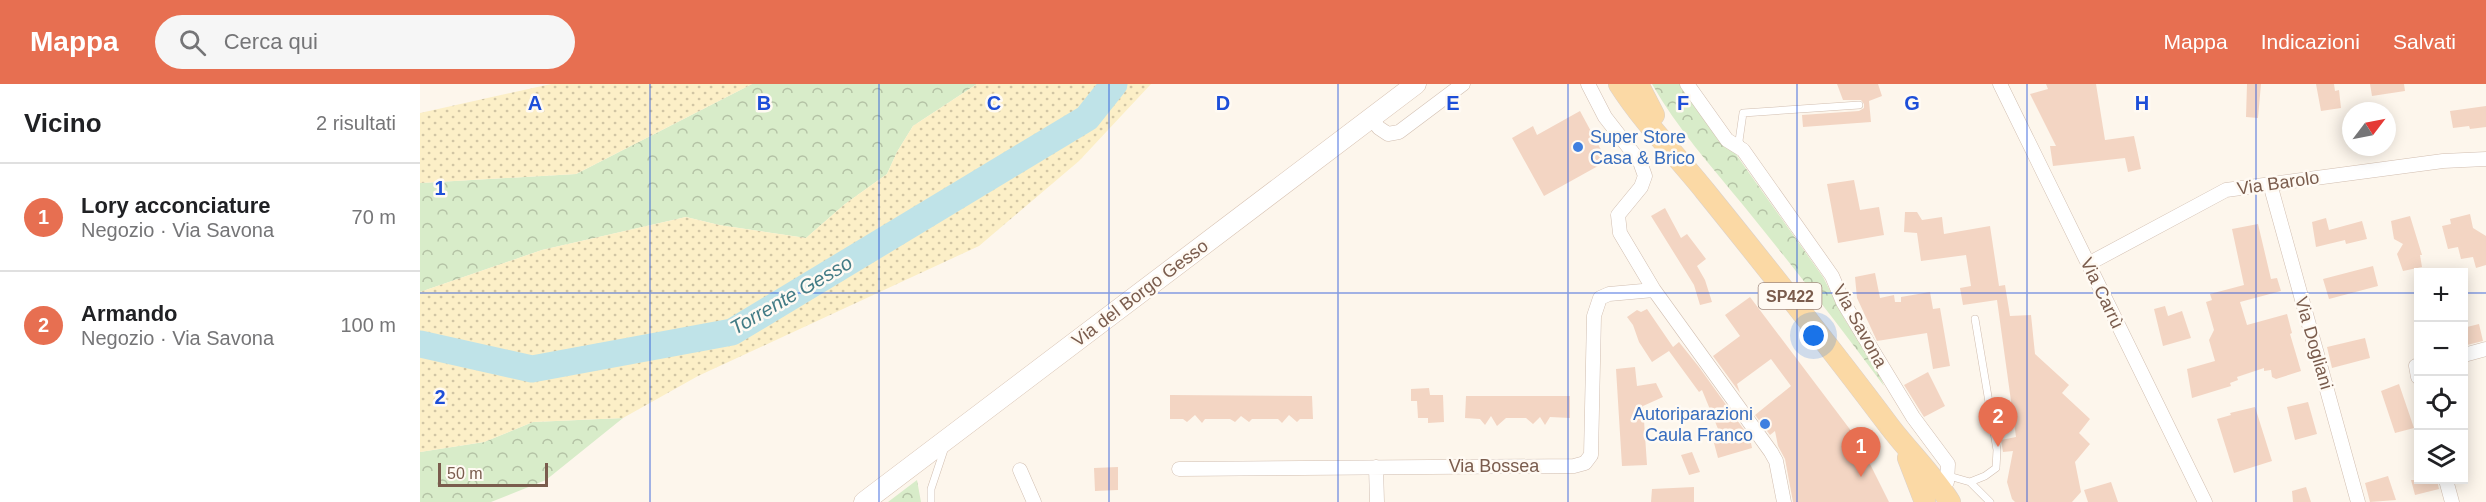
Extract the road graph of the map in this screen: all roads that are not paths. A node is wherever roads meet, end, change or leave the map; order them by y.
1 (1416, 84) edge
2 (1463, 84) edge
3 (1588, 84) edge
4 (1619, 84) edge
5 (1638, 84) edge
6 (1687, 84) edge
7 (2000, 84) edge
8 (1859, 105) dead end
9 (1371, 118) junction
10 (1743, 150) junction
11 (1674, 153) junction
12 (2486, 159) edge
13 (2270, 184) junction
14 (2088, 264) junction
15 (1654, 290) junction
16 (1975, 319) dead end
17 (2486, 350) edge
18 (2468, 354) edge
19 (948, 440) junction
20 (1376, 466) junction
21 (1179, 469) dead end
22 (1020, 470) dead end
23 (1971, 482) junction
24 (2447, 484) edge
25 (1941, 492) edge
26 (864, 502) edge
27 (931, 502) edge
28 (1034, 502) edge
29 (1377, 502) edge
30 (1784, 502) edge
31 (1990, 502) edge
32 (2205, 502) edge
33 (2358, 502) edge
34 (2452, 502) edge

1 - 9 main road, Via del Borgo Gesso
2 - 9 street
3 - 15 street
4 - 11 main road, Via Savona / SP422
5 - 11 main road, Via Savona / SP422
6 - 10 street, Via Savona
7 - 14 street, Via Carrù
8 - 10 lane
9 - 19 main road, Via del Borgo Gesso
10 - 25 street, Via Savona
11 - 25 main road, Via Savona / SP422
12 - 13 street, Via Barolo
13 - 14 street, Via Barolo
13 - 33 street, Via Dogliani
14 - 32 street, Via Carrù
15 - 20 street, Via Bossea
15 - 30 street
16 - 23 lane
17 - 18 street
19 - 26 main road, Via del Borgo Gesso
19 - 27 lane
20 - 21 street, Via Bossea
20 - 29 street
22 - 28 street
23 - 25 lane
23 - 31 lane
24 - 34 street

